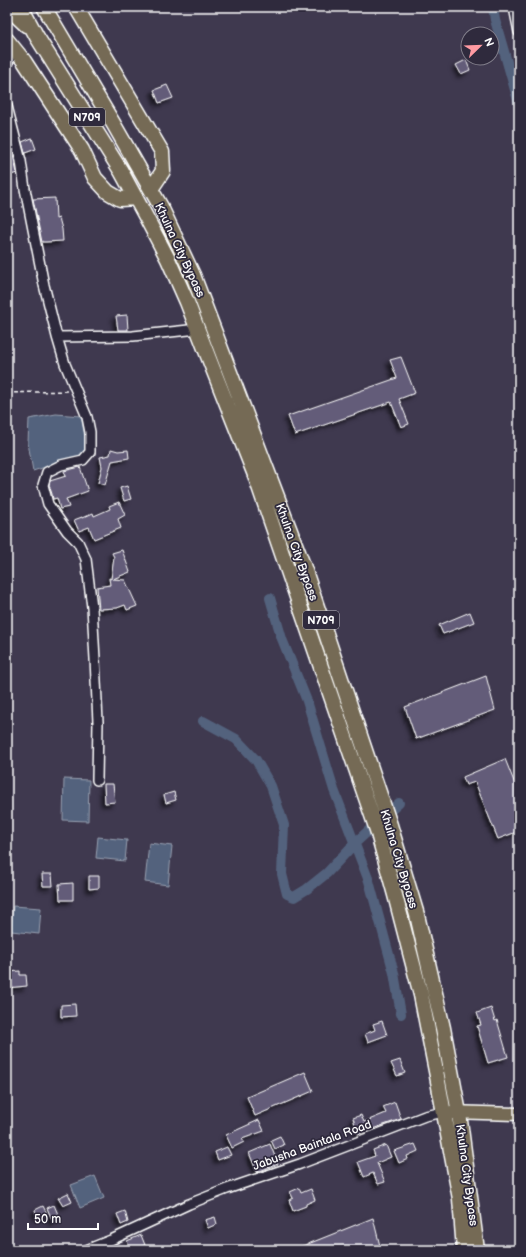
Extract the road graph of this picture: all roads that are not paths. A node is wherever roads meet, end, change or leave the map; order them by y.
1 (7, 7) edge
2 (15, 7) edge
3 (21, 7) edge
4 (45, 7) edge
5 (76, 7) edge
6 (514, 7) edge
7 (519, 32) edge
8 (38, 37) junction
9 (11, 46) edge
10 (7, 63) edge
11 (7, 106) edge
12 (151, 189) junction
13 (136, 198) junction
14 (198, 329) junction
15 (57, 337) junction
16 (97, 780) dead end
17 (444, 1112) junction
18 (459, 1113) junction
19 (519, 1114) edge
20 (86, 1250) edge
21 (464, 1250) edge
22 (477, 1250) edge

1 - 8 highway, Khulna City Bypass / N709
2 - 8 highway, Khulna City Bypass / N709
3 - 8 highway, Khulna City Bypass / N709
4 - 12 highway, Khulna City Bypass / N709
5 - 12 highway
6 - 7 street
8 - 13 highway, Khulna City Bypass / N709
9 - 10 street
9 - 13 highway
11 - 15 street
12 - 18 highway, Khulna City Bypass / N709
13 - 14 highway, Khulna City Bypass / N709
14 - 15 street
14 - 17 highway, Khulna City Bypass / N709
15 - 16 street
17 - 18 main road
17 - 20 street, Jabusha Baintala Road
17 - 21 highway, Khulna City Bypass / N709
18 - 19 main road
18 - 22 highway, Khulna City Bypass / N709

